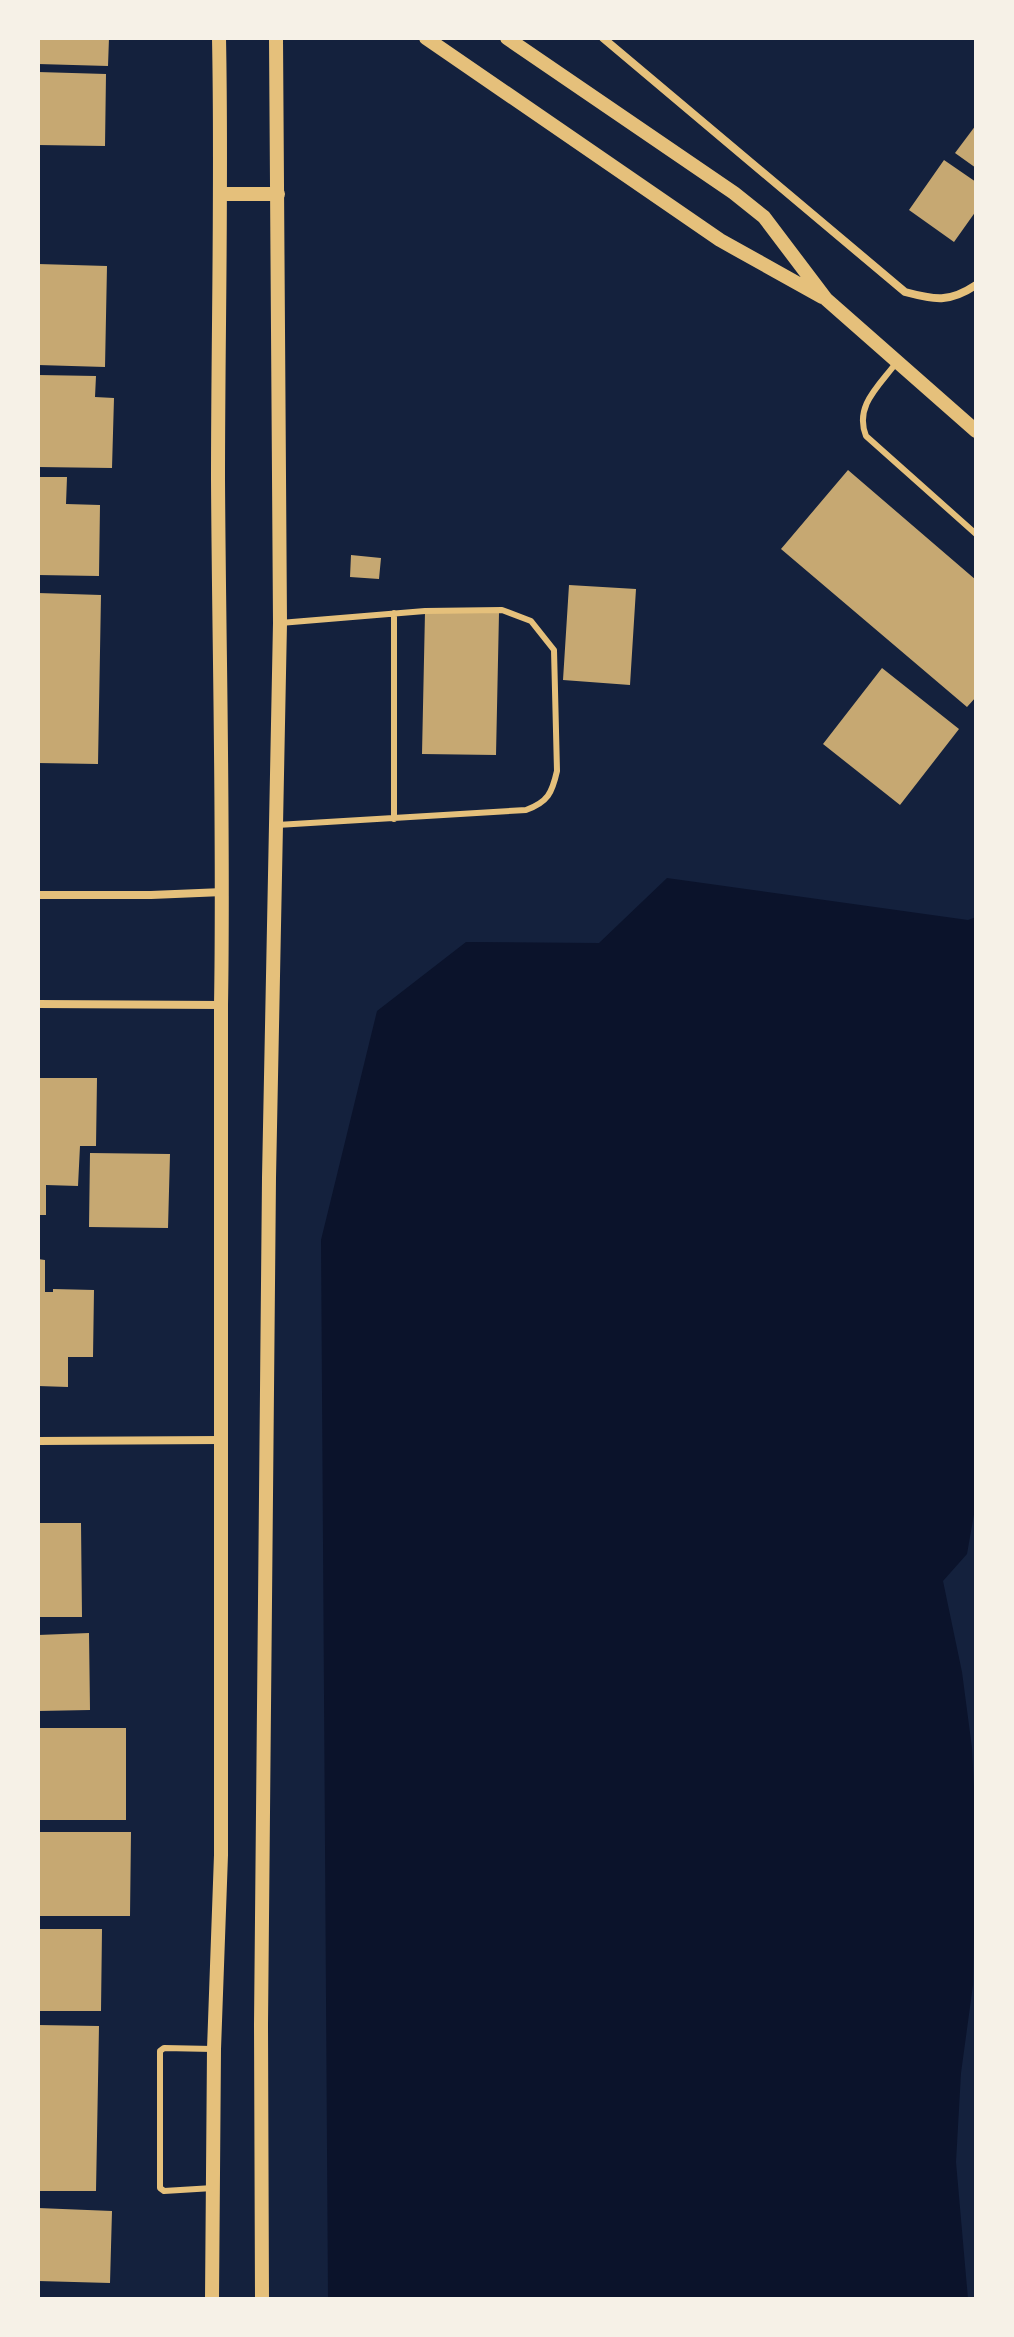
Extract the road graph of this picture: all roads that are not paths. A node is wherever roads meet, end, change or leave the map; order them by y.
1 (219, 38) edge
2 (276, 38) edge
3 (426, 38) edge
4 (507, 38) edge
5 (603, 38) edge
6 (222, 194) junction
7 (278, 194) junction
8 (976, 285) edge
9 (826, 299) junction
10 (896, 363) junction
11 (976, 431) edge
12 (976, 534) edge
13 (394, 613) junction
14 (280, 623) junction
15 (394, 819) junction
16 (277, 825) junction
17 (223, 892) junction
18 (38, 895) edge
19 (38, 1004) edge
20 (221, 1005) junction
21 (221, 1440) junction
22 (38, 1441) edge
23 (214, 2049) junction
24 (213, 2188) junction
25 (212, 2299) edge
26 (262, 2299) edge

1 - 6 street
2 - 7 street
3 - 9 street
4 - 9 street
5 - 8 street
6 - 7 street
6 - 17 street
7 - 14 street
9 - 10 street
10 - 11 street
10 - 12 lane
13 - 14 lane
13 - 15 lane
13 - 15 lane
14 - 16 street
15 - 16 lane
16 - 26 street
17 - 18 street
17 - 20 street
19 - 20 street
20 - 21 street
21 - 22 street
21 - 23 street
23 - 24 street
23 - 24 lane
24 - 25 street

